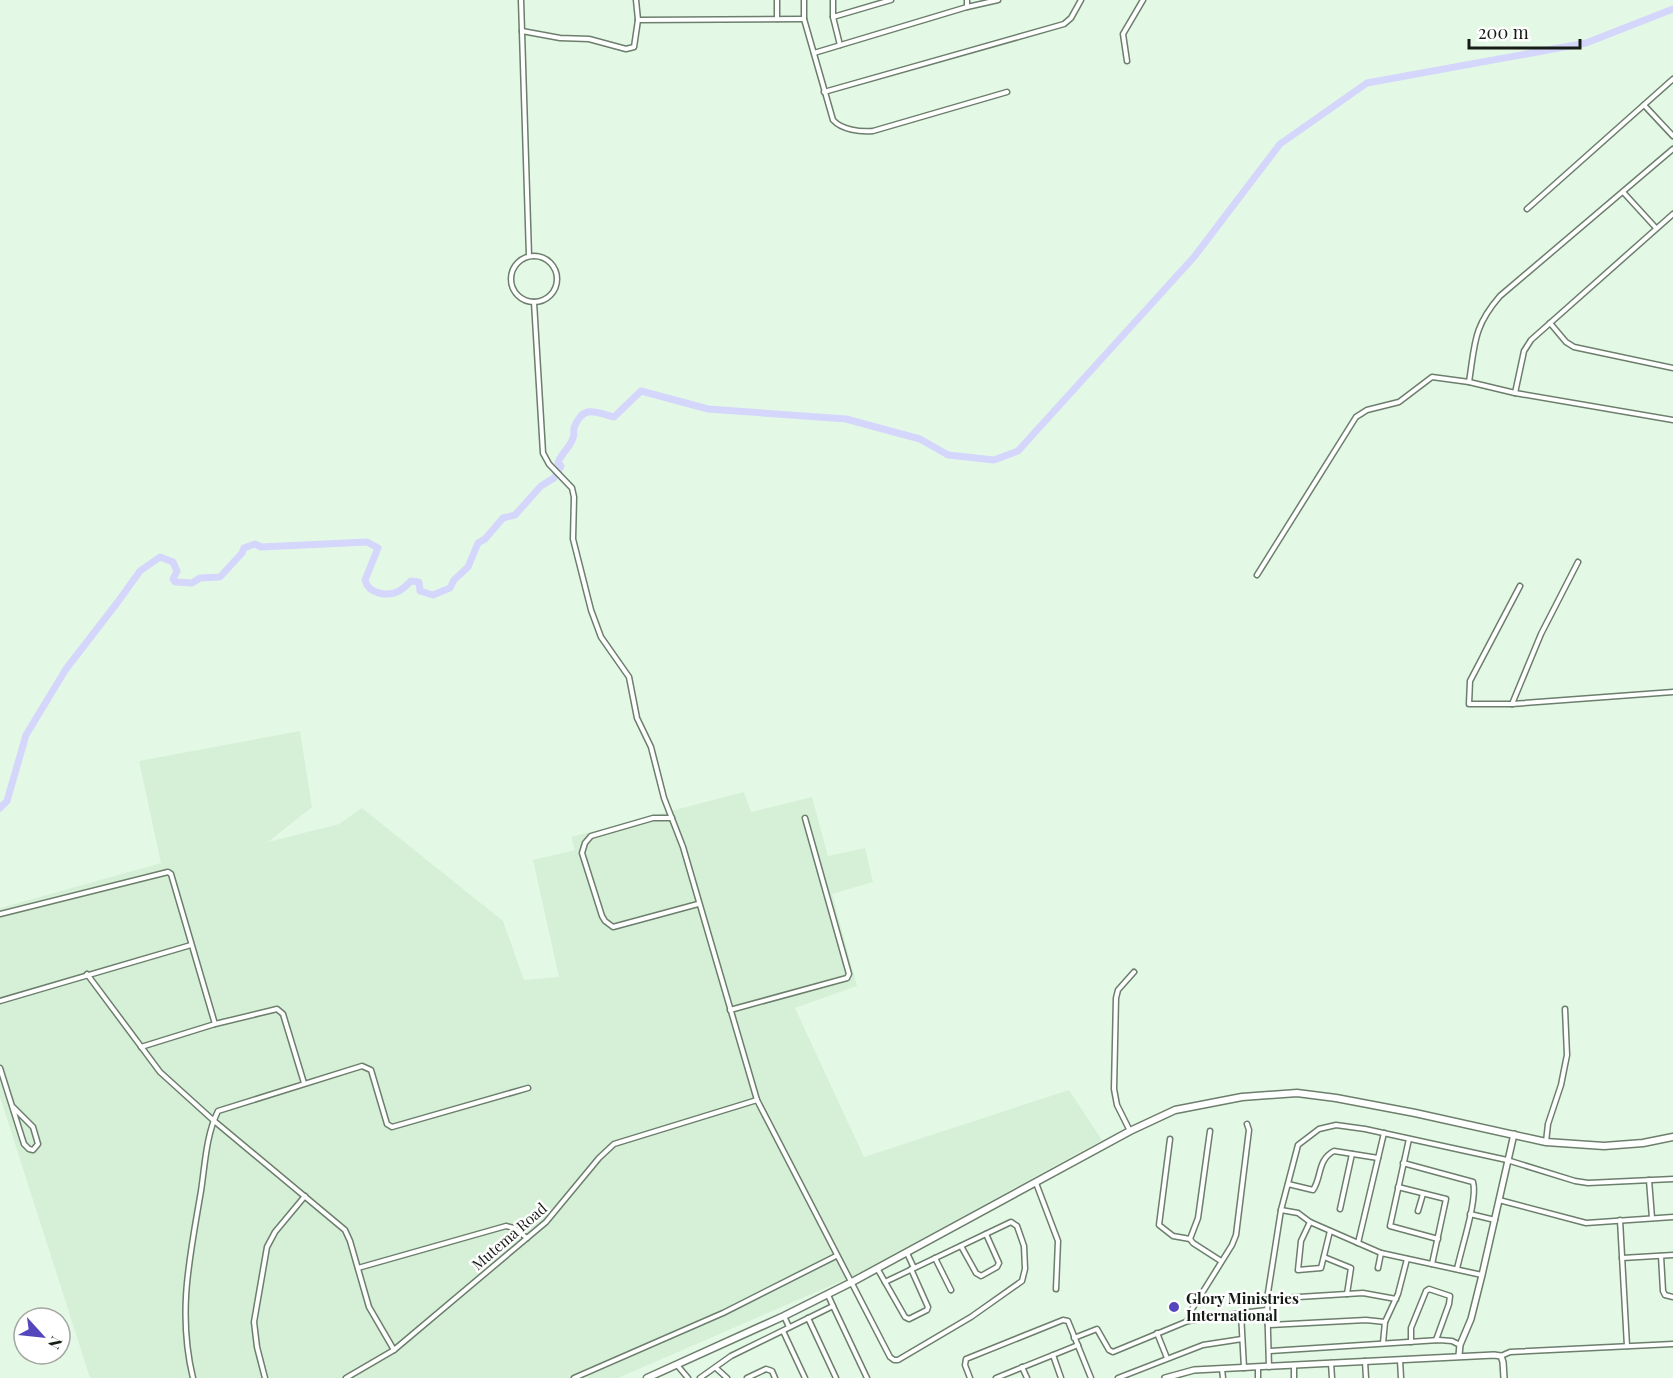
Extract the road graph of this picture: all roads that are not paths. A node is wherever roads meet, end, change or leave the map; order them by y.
1 (521, 0) edge
2 (636, 0) edge
3 (777, 0) edge
4 (804, 0) edge
5 (833, 0) edge
6 (888, 0) edge
7 (967, 0) edge
8 (998, 0) edge
9 (1081, 0) edge
10 (1143, 0) edge
11 (967, 7) junction
12 (833, 17) junction
13 (777, 19) junction
14 (804, 19) junction
15 (638, 20) junction
16 (522, 31) junction
17 (840, 45) junction
18 (814, 53) junction
19 (1127, 61) dead end
20 (1673, 80) edge
21 (824, 92) junction
22 (1007, 92) dead end
23 (1644, 105) junction
24 (1673, 136) edge
25 (1673, 149) edge
26 (1624, 193) junction
27 (1527, 209) dead end
28 (1673, 214) edge
29 (1656, 228) junction
30 (529, 256) junction
31 (534, 302) junction
32 (1550, 323) junction
33 (1673, 368) edge
34 (1469, 382) junction
35 (1515, 393) junction
36 (1673, 420) edge
37 (1578, 562) dead end
38 (1257, 575) dead end
39 (1520, 586) dead end
40 (1673, 692) edge
41 (1512, 704) junction
42 (673, 818) junction
43 (805, 818) dead end
44 (698, 904) junction
45 (0, 914) edge
46 (191, 945) junction
47 (1134, 972) dead end
48 (87, 974) junction
49 (0, 1001) edge
50 (1565, 1009) dead end
51 (730, 1010) junction
52 (215, 1024) junction
53 (141, 1047) junction
54 (0, 1068) edge
55 (304, 1083) junction
56 (528, 1088) dead end
57 (756, 1100) junction
58 (13, 1107) junction
59 (213, 1120) junction
60 (1247, 1124) dead end
61 (1130, 1131) junction
62 (1210, 1131) dead end
63 (1384, 1133) junction
64 (1514, 1134) junction
65 (1673, 1137) edge
66 (1409, 1138) junction
67 (1170, 1139) dead end
68 (1546, 1142) junction
69 (1352, 1154) junction
70 (1378, 1158) junction
71 (1507, 1160) junction
72 (1403, 1163) junction
73 (1673, 1179) edge
74 (1649, 1180) junction
75 (1035, 1182) junction
76 (1288, 1184) junction
77 (1398, 1187) junction
78 (1423, 1194) junction
79 (305, 1196) junction
80 (1499, 1200) junction
81 (1340, 1209) dead end
82 (1281, 1210) junction
83 (1418, 1211) dead end
84 (1470, 1214) junction
85 (1673, 1217) edge
86 (1652, 1218) junction
87 (1495, 1220) junction
88 (1620, 1220) junction
89 (1310, 1222) junction
90 (1330, 1231) junction
91 (986, 1234) junction
92 (527, 1238) junction
93 (1190, 1239) junction
94 (1438, 1239) junction
95 (1358, 1244) junction
96 (961, 1246) junction
97 (907, 1253) junction
98 (1382, 1253) junction
99 (1673, 1255) edge
100 (836, 1256) junction
101 (1661, 1256) junction
102 (1324, 1257) junction
103 (935, 1258) junction
104 (1622, 1258) junction
105 (1407, 1259) junction
106 (1221, 1261) junction
107 (1432, 1264) junction
108 (358, 1268) junction
109 (878, 1268) junction
110 (913, 1268) junction
111 (1378, 1268) dead end
112 (1457, 1269) junction
113 (1482, 1275) junction
114 (852, 1282) junction
115 (885, 1282) junction
116 (951, 1290) dead end
117 (1056, 1290) dead end
118 (828, 1294) junction
119 (1347, 1294) junction
120 (1673, 1297) edge
121 (1267, 1299) junction
122 (1396, 1299) junction
123 (833, 1306) junction
124 (1267, 1310) junction
125 (1241, 1312) junction
126 (784, 1316) junction
127 (808, 1318) junction
128 (1188, 1321) junction
129 (1385, 1322) junction
130 (1268, 1325) junction
131 (789, 1327) junction
132 (783, 1331) junction
133 (1156, 1333) junction
134 (1074, 1338) junction
135 (1242, 1339) junction
136 (1436, 1341) junction
137 (1411, 1342) junction
138 (1383, 1343) junction
139 (1673, 1344) edge
140 (1078, 1345) junction
141 (1460, 1345) junction
142 (1627, 1346) junction
143 (394, 1350) junction
144 (1269, 1351) junction
145 (1053, 1355) junction
146 (1459, 1355) junction
147 (1501, 1356) junction
148 (1167, 1358) junction
149 (1400, 1360) junction
150 (1365, 1361) junction
151 (1331, 1363) junction
152 (676, 1365) junction
153 (1294, 1365) junction
154 (1022, 1367) junction
155 (1269, 1367) junction
156 (716, 1368) junction
157 (1244, 1368) junction
158 (1258, 1368) junction
159 (1222, 1369) junction
160 (193, 1378) edge
161 (265, 1378) edge
162 (346, 1378) edge
163 (573, 1378) edge
164 (647, 1378) edge
165 (688, 1378) edge
166 (700, 1378) edge
167 (727, 1378) edge
168 (747, 1378) edge
169 (775, 1378) edge
170 (805, 1378) edge
171 (836, 1378) edge
172 (867, 1378) edge
173 (970, 1378) edge
174 (998, 1378) edge
175 (1027, 1378) edge
176 (1061, 1378) edge
177 (1091, 1378) edge
178 (1118, 1378) edge
179 (1165, 1378) edge
180 (1223, 1378) edge
181 (1258, 1378) edge
182 (1294, 1378) edge
183 (1332, 1378) edge
184 (1366, 1378) edge
185 (1401, 1378) edge
186 (1504, 1378) edge

1 - 16 street
2 - 15 street
3 - 13 street
4 - 14 street
5 - 12 street
6 - 12 street
7 - 11 street
8 - 11 street
9 - 21 street
10 - 19 street
11 - 17 street
12 - 17 street
13 - 14 street
13 - 15 street
14 - 18 street
15 - 16 street
16 - 30 street
17 - 18 street
18 - 21 street
20 - 23 street
21 - 22 street
23 - 24 street
23 - 27 street
25 - 26 street
26 - 29 street
26 - 34 street
28 - 29 street
29 - 32 street
30 - 31 street
30 - 31 street
31 - 42 street
32 - 33 street
32 - 35 street
34 - 35 street
34 - 38 street
35 - 36 street
37 - 41 street
39 - 41 street
40 - 41 street
42 - 44 street
42 - 44 street
43 - 51 street
44 - 51 street
45 - 46 street
46 - 48 street
46 - 52 street
47 - 61 street
48 - 49 street
48 - 53 street
50 - 68 street
51 - 57 street
52 - 53 street
52 - 55 street
53 - 59 street
54 - 58 street
55 - 56 street
55 - 59 street
57 - 92 street, Mutema Road
57 - 100 street
58 - 58 street
59 - 79 street
59 - 160 street
60 - 106 street
61 - 64 main road
61 - 75 main road
62 - 93 street
63 - 66 street
63 - 70 street
63 - 76 street
64 - 68 main road
64 - 71 street
65 - 68 main road
66 - 71 street
66 - 72 street
67 - 93 street
69 - 70 street
69 - 76 street
69 - 81 street
70 - 95 street
71 - 74 street
71 - 80 street
72 - 77 street
72 - 84 street
73 - 74 street
74 - 86 street
75 - 97 main road
75 - 117 street
76 - 82 street
77 - 78 street
77 - 94 street
78 - 83 street
78 - 94 street
79 - 108 street
79 - 161 street
80 - 87 street
80 - 88 street
82 - 89 street
82 - 121 street
84 - 87 street
84 - 112 street
85 - 86 street
86 - 88 street
87 - 113 street
88 - 104 street
89 - 90 street
89 - 102 street
90 - 95 street
90 - 102 street
91 - 96 street
91 - 96 street
91 - 114 street
92 - 108 street
92 - 143 street, Mutema Road
93 - 106 street
94 - 107 street
95 - 98 street
96 - 103 street
97 - 109 main road
97 - 110 street
98 - 105 street
98 - 111 street
99 - 101 street
100 - 114 street
100 - 163 street
101 - 104 street
101 - 120 street
102 - 119 street
103 - 110 street
103 - 116 street
104 - 142 street
105 - 107 street
105 - 122 street
106 - 128 street
107 - 112 street
108 - 143 street
109 - 114 main road
109 - 115 street
110 - 115 street
110 - 115 street
112 - 113 street
113 - 141 street
114 - 118 main road
118 - 123 street
118 - 126 main road
119 - 121 street
119 - 122 street
121 - 124 street
122 - 129 street
123 - 127 street
123 - 172 street
124 - 125 street
124 - 130 street
125 - 128 street
125 - 135 street
126 - 131 street
126 - 152 main road
127 - 131 street
127 - 171 street
128 - 133 street
129 - 130 street
129 - 138 street
130 - 144 street
131 - 132 street
132 - 156 street
132 - 170 street
133 - 134 street
133 - 148 street
134 - 140 street
134 - 173 street
135 - 148 street
135 - 157 street
136 - 137 street
136 - 137 street
136 - 141 street
137 - 138 street
138 - 144 street
139 - 142 street
140 - 145 street
140 - 177 street
141 - 146 street
142 - 147 street
143 - 162 street, Mutema Road
144 - 155 street
145 - 154 street
145 - 176 street
146 - 147 street
146 - 149 street
147 - 186 street
148 - 178 street
149 - 150 street
149 - 185 street
150 - 151 street
150 - 184 street
151 - 153 street
151 - 183 street
152 - 164 main road
152 - 165 street
153 - 155 street
153 - 182 street
154 - 174 street
154 - 175 street
155 - 158 street
156 - 166 street
156 - 167 street
157 - 158 street
157 - 159 street
158 - 181 street
159 - 179 street
159 - 180 street
168 - 169 street

